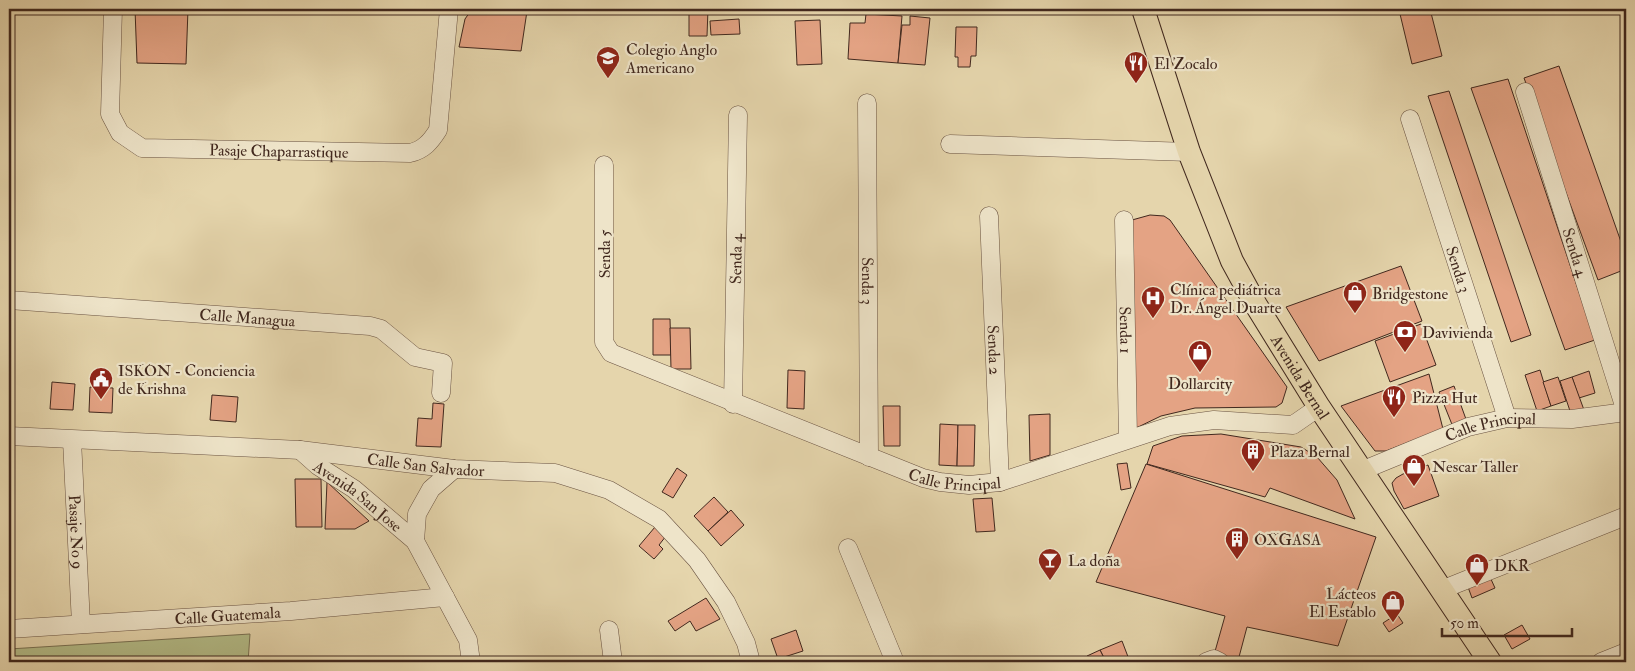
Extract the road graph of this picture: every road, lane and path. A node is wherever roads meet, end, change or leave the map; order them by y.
1 (113, 9) edge
2 (449, 9) edge
3 (1143, 9) edge
4 (1525, 92) dead end
5 (867, 103) dead end
6 (738, 115) dead end
7 (1410, 119) dead end
8 (950, 144) dead end
9 (1188, 152) junction
10 (604, 165) dead end
11 (989, 216) dead end
12 (1124, 220) dead end
13 (9, 300) edge
14 (604, 342) joint
15 (441, 393) dead end
16 (733, 404) junction
17 (1319, 407) junction
18 (1626, 412) edge
19 (1507, 418) junction
20 (9, 436) edge
21 (1128, 439) junction
22 (72, 440) junction
23 (300, 450) junction
24 (869, 457) junction
25 (454, 469) junction
26 (1361, 471) junction
27 (1000, 482) junction
28 (1626, 516) edge
29 (415, 541) junction
30 (848, 548) dead end
31 (1441, 590) junction
32 (445, 597) junction
33 (81, 624) junction
34 (9, 629) edge
35 (609, 630) dead end
36 (1626, 652) edge
37 (471, 662) edge
38 (613, 662) edge
39 (752, 662) edge
40 (895, 662) edge
41 (1206, 662) edge
42 (1220, 662) edge
43 (1490, 662) edge
44 (1602, 662) edge

1 - 2 street, Pasaje Chaparrastique
3 - 9 main road, Avenida Bernal
4 - 18 street, Senda 4
5 - 24 street, Senda 3
6 - 16 street, Senda 4
7 - 19 street, Senda 3
8 - 9 street
9 - 17 main road, Avenida Bernal
10 - 14 street, Senda 5
11 - 27 street, Senda 2
12 - 21 street, Senda 1
13 - 15 street, Calle Managua
14 - 16 street, Calle Principal
16 - 24 street, Calle Principal
17 - 21 street, Calle Principal
17 - 26 main road, Avenida Bernal
18 - 19 street, Calle Principal
19 - 26 street, Calle Principal
20 - 22 street, Calle San Salvador
21 - 27 street, Calle Principal
22 - 23 street, Calle San Salvador
22 - 33 street, Pasaje No 9
23 - 25 street, Calle San Salvador
23 - 29 street, Avenida San Jose
24 - 27 street, Calle Principal
25 - 29 street, Avenida San Jose
25 - 39 street, Calle San Salvador
26 - 31 main road, Avenida Bernal
28 - 31 street
29 - 32 street, Avenida San Jose
30 - 40 street
31 - 43 main road, Avenida Bernal
32 - 33 street, Calle Guatemala
32 - 37 street, Avenida San Jose
33 - 34 street, Calle Guatemala
35 - 38 street
36 - 44 street
41 - 42 street

